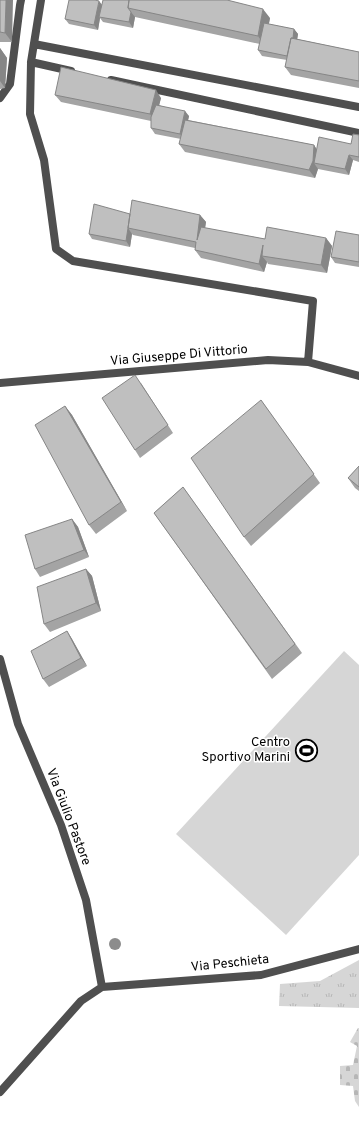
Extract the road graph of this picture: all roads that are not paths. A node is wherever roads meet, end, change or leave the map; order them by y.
1 (21, 0) edge
2 (41, 0) edge
3 (34, 44) junction
4 (31, 62) junction
5 (78, 72) edge
6 (102, 77) edge
7 (0, 98) edge
8 (359, 107) edge
9 (359, 133) edge
10 (308, 362) junction
11 (359, 376) edge
12 (0, 383) edge
13 (0, 658) edge
14 (359, 949) edge
15 (102, 987) junction
16 (0, 1092) edge

1 - 7 street
2 - 3 street
3 - 4 street
3 - 8 street
4 - 5 street
4 - 10 street
6 - 9 street
10 - 11 street, Via Giuseppe Di Vittorio
10 - 12 street, Via Giuseppe Di Vittorio
13 - 15 street, Via Giulio Pastore
14 - 15 street, Via Peschieta
15 - 16 street

